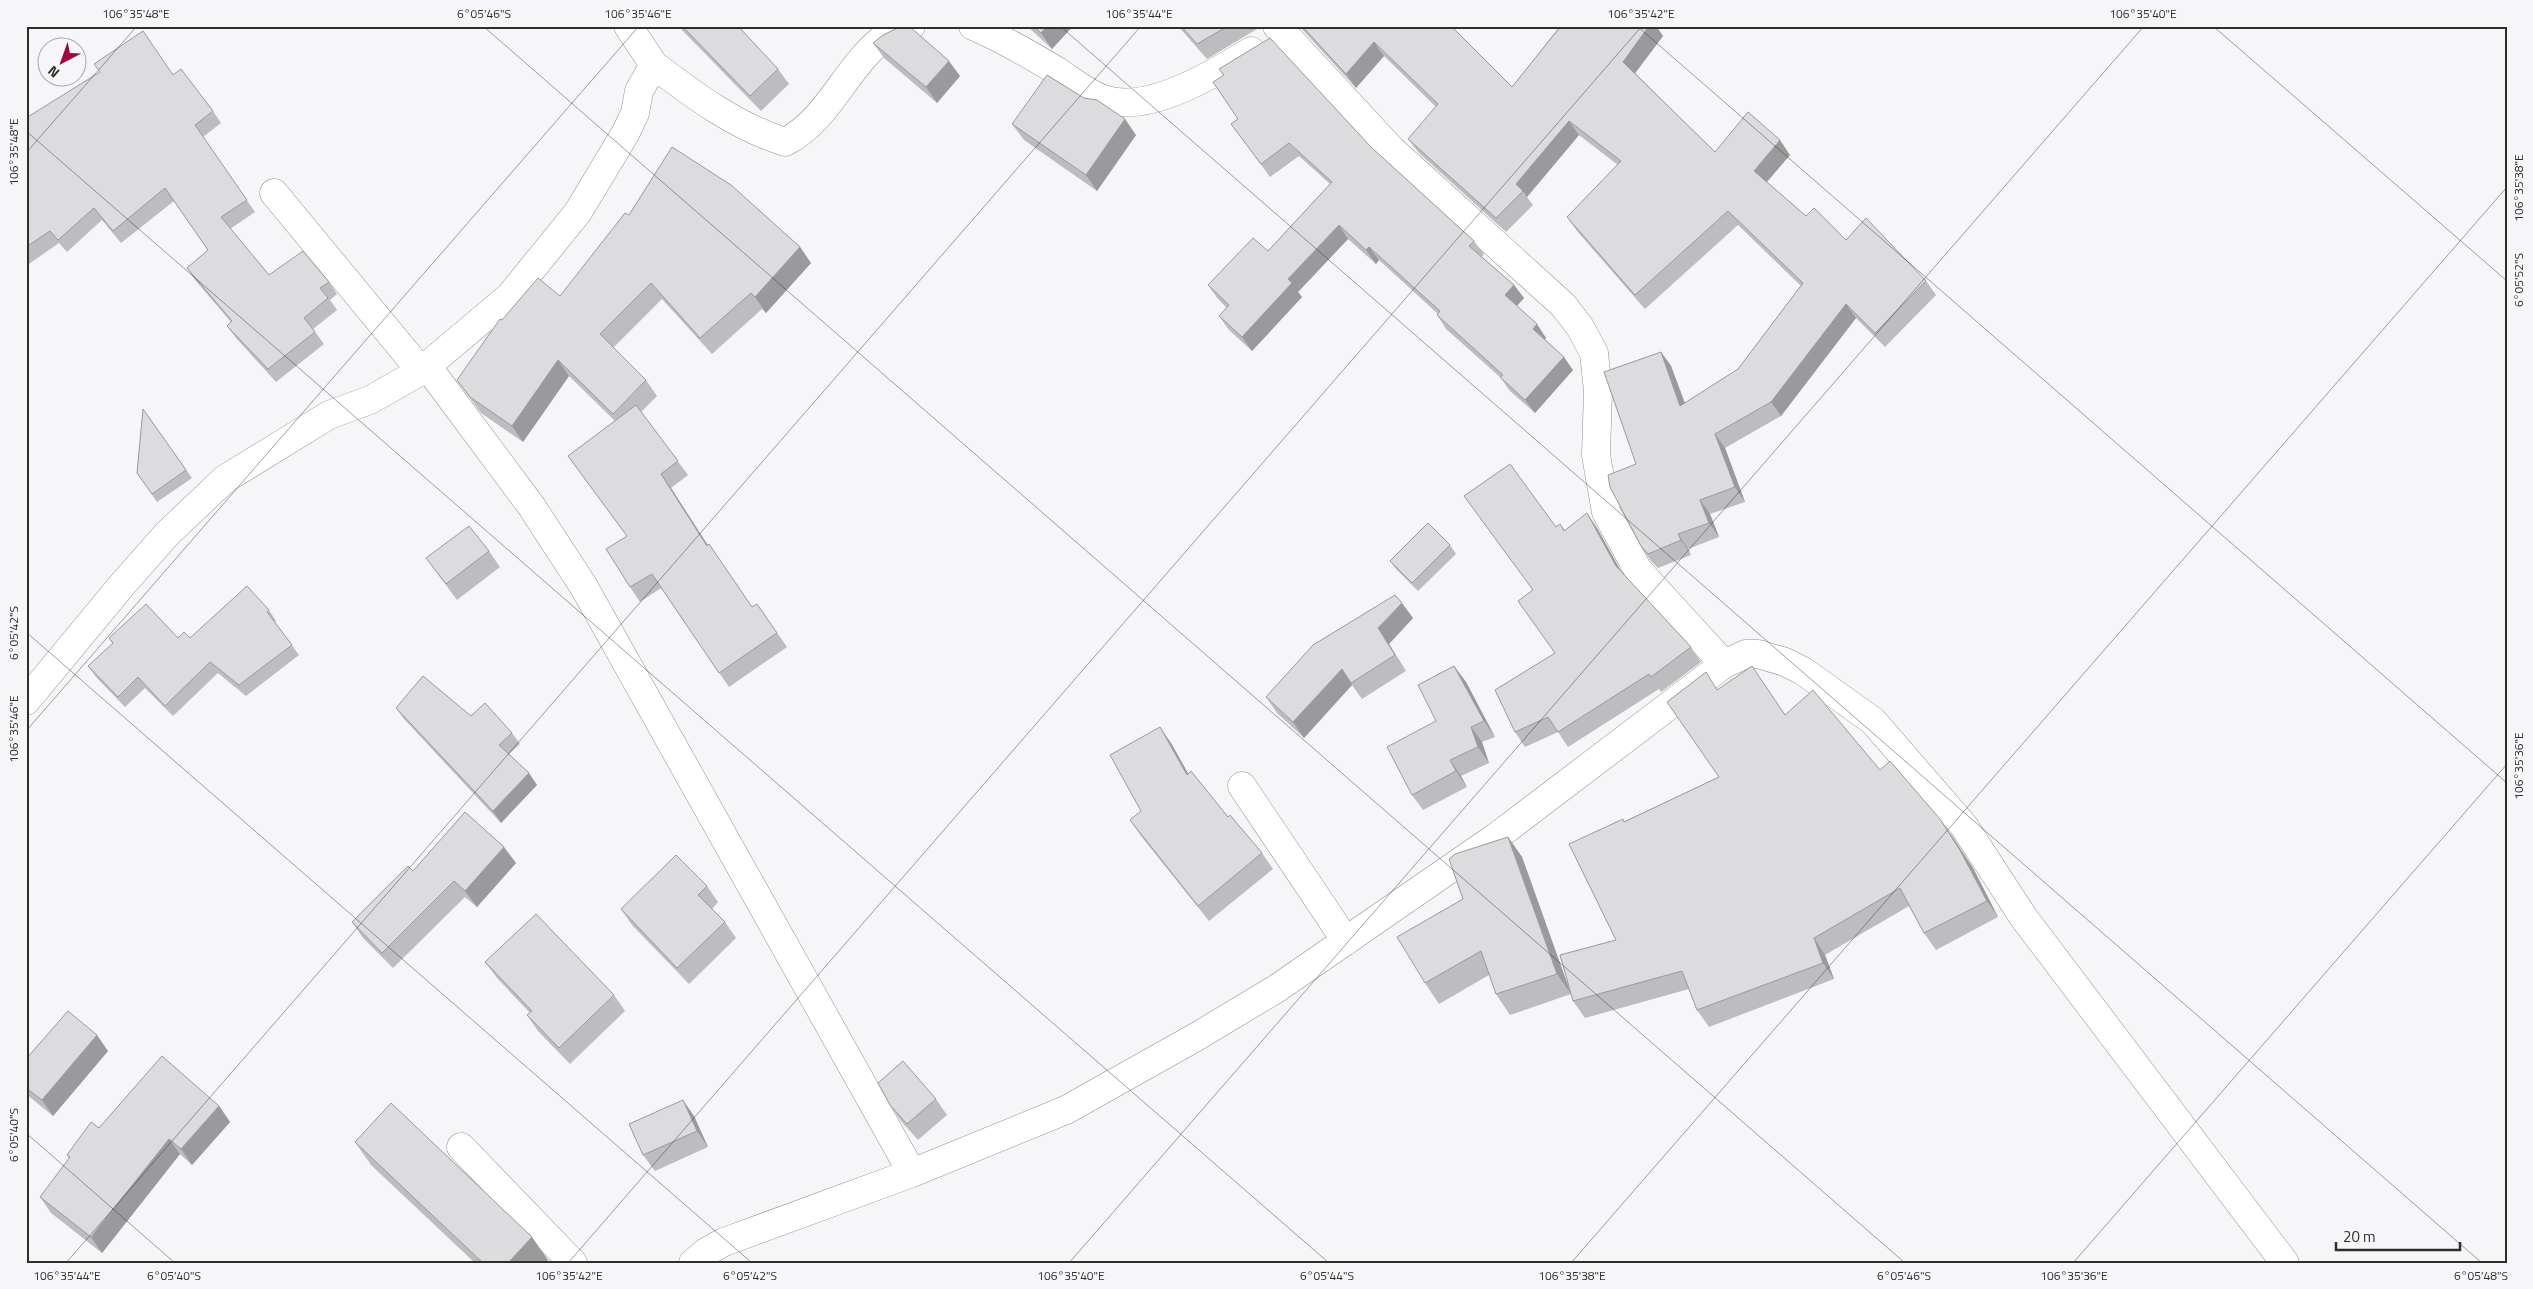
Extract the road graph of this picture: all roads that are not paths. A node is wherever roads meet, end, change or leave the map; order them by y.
1 (628, 26) edge
2 (911, 26) edge
3 (973, 26) edge
4 (1279, 29) edge
5 (654, 65) junction
6 (274, 193) dead end
7 (424, 368) junction
8 (1724, 664) junction
9 (26, 701) edge
10 (1242, 786) dead end
11 (1346, 941) junction
12 (461, 1147) dead end
13 (912, 1173) junction
14 (573, 1263) edge
15 (693, 1263) edge
16 (2285, 1263) edge

1 - 5 street
2 - 5 street
3 - 4 street
4 - 8 street
5 - 7 street
6 - 7 street
7 - 9 street
7 - 13 street
8 - 11 street
8 - 16 street
10 - 11 street
11 - 13 street
12 - 14 street
13 - 15 street

